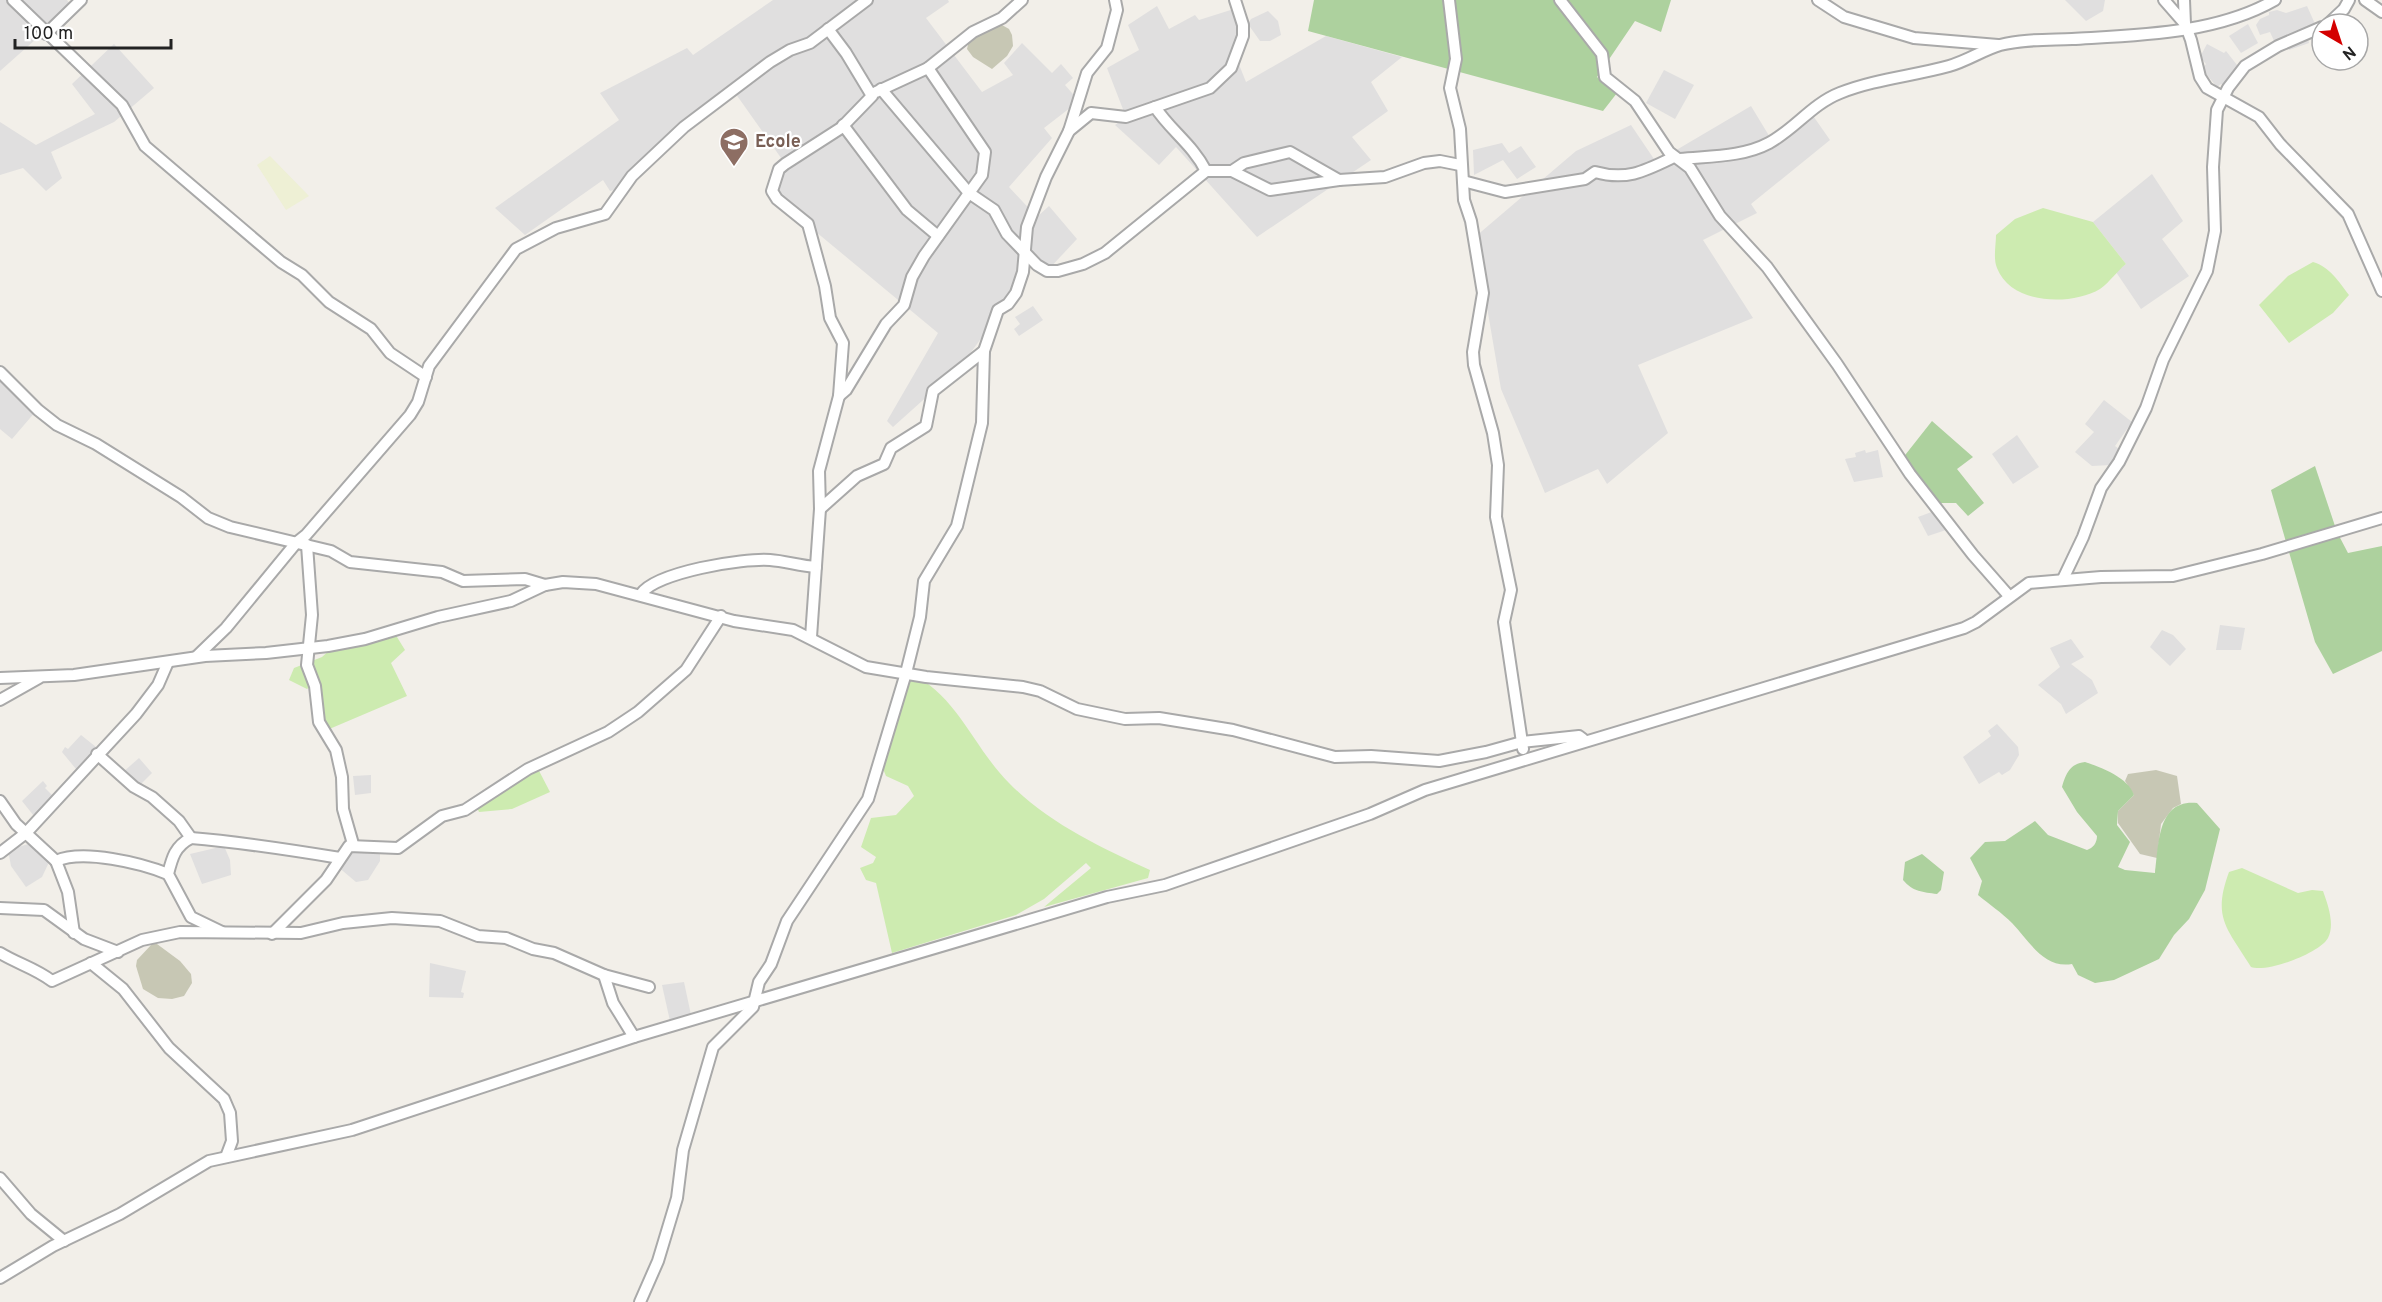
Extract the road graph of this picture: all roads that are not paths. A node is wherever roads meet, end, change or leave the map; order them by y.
1 (13, 0) edge
2 (81, 0) edge
3 (867, 0) edge
4 (1022, 0) edge
5 (1115, 0) edge
6 (1235, 0) edge
7 (1449, 0) edge
8 (1560, 0) edge
9 (1818, 0) edge
10 (2164, 0) edge
11 (2184, 0) edge
12 (2275, 0) edge
13 (2365, 0) edge
14 (2382, 12) edge
15 (2186, 27) junction
16 (828, 29) junction
17 (2310, 32) edge
18 (46, 34) junction
19 (1998, 45) junction
20 (928, 68) junction
21 (881, 89) junction
22 (872, 96) junction
23 (2224, 97) junction
24 (1155, 107) junction
25 (843, 125) junction
26 (1069, 131) junction
27 (1677, 158) junction
28 (1460, 165) junction
29 (1206, 171) junction
30 (1232, 171) junction
31 (1339, 180) junction
32 (1462, 181) junction
33 (969, 193) junction
34 (939, 236) junction
35 (1024, 251) junction
36 (2382, 291) edge
37 (984, 351) junction
38 (0, 372) edge
39 (426, 377) junction
40 (839, 396) junction
41 (820, 509) junction
42 (2382, 518) edge
43 (301, 544) junction
44 (816, 567) junction
45 (2063, 579) junction
46 (545, 585) junction
47 (641, 594) junction
48 (2009, 596) junction
49 (721, 616) junction
50 (811, 637) junction
51 (307, 648) junction
52 (194, 658) junction
53 (168, 662) junction
54 (906, 673) junction
55 (42, 676) junction
56 (0, 678) edge
57 (0, 700) edge
58 (1584, 740) junction
59 (1522, 742) junction
60 (97, 754) junction
61 (1525, 759) junction
62 (0, 801) edge
63 (26, 833) junction
64 (191, 838) junction
65 (353, 844) junction
66 (0, 853) edge
67 (340, 858) junction
68 (56, 861) junction
69 (168, 874) junction
70 (0, 908) edge
71 (222, 932) junction
72 (74, 933) junction
73 (272, 933) junction
74 (0, 952) edge
75 (118, 952) junction
76 (91, 963) junction
77 (603, 975) junction
78 (649, 987) dead end
79 (754, 1002) junction
80 (634, 1037) junction
81 (226, 1157) junction
82 (0, 1178) edge
83 (64, 1241) junction
84 (0, 1278) edge
85 (640, 1302) edge

1 - 18 street
2 - 18 street
3 - 16 street
4 - 20 street
5 - 26 street
6 - 24 street
7 - 28 street
8 - 27 street
9 - 19 street
10 - 15 street
11 - 15 street
12 - 15 street
13 - 14 street
15 - 19 street
15 - 23 street
16 - 22 street
16 - 39 street
17 - 23 street
18 - 39 street
19 - 27 street
20 - 21 street
20 - 33 street
21 - 22 street
21 - 33 street
22 - 25 street
23 - 36 street
23 - 45 street
24 - 26 street
24 - 29 street
25 - 34 street
25 - 40 street
26 - 35 street
27 - 32 street
27 - 48 street
28 - 31 street
28 - 32 street
29 - 30 street
29 - 35 street
30 - 31 street
30 - 31 street
32 - 59 street
33 - 34 street
33 - 35 street
34 - 40 street
35 - 37 street
37 - 41 street
37 - 54 street
38 - 43 street
39 - 43 street
40 - 41 street
41 - 44 street
42 - 45 street
43 - 46 street
43 - 51 street
43 - 52 street
44 - 47 street
44 - 50 street
45 - 48 street
46 - 47 street
46 - 51 street
47 - 49 street
48 - 58 street
49 - 50 street
49 - 65 street
50 - 54 street
51 - 52 street
51 - 65 street
52 - 53 street
53 - 55 street
53 - 60 street
54 - 59 street
54 - 79 street
55 - 56 street
55 - 57 street
58 - 59 street
58 - 61 street
59 - 61 street
60 - 63 street
60 - 64 street
61 - 79 street
62 - 63 street
63 - 66 street
63 - 68 street
64 - 67 street
64 - 69 street
65 - 67 street
67 - 73 street
68 - 69 street
68 - 72 street
69 - 71 street
70 - 72 street
71 - 73 street
71 - 75 street
72 - 75 street
73 - 77 street
74 - 76 street
75 - 76 street
76 - 81 street
77 - 78 street
77 - 80 street
79 - 80 street
79 - 85 street
80 - 81 street
81 - 83 street
82 - 83 street
83 - 84 street

